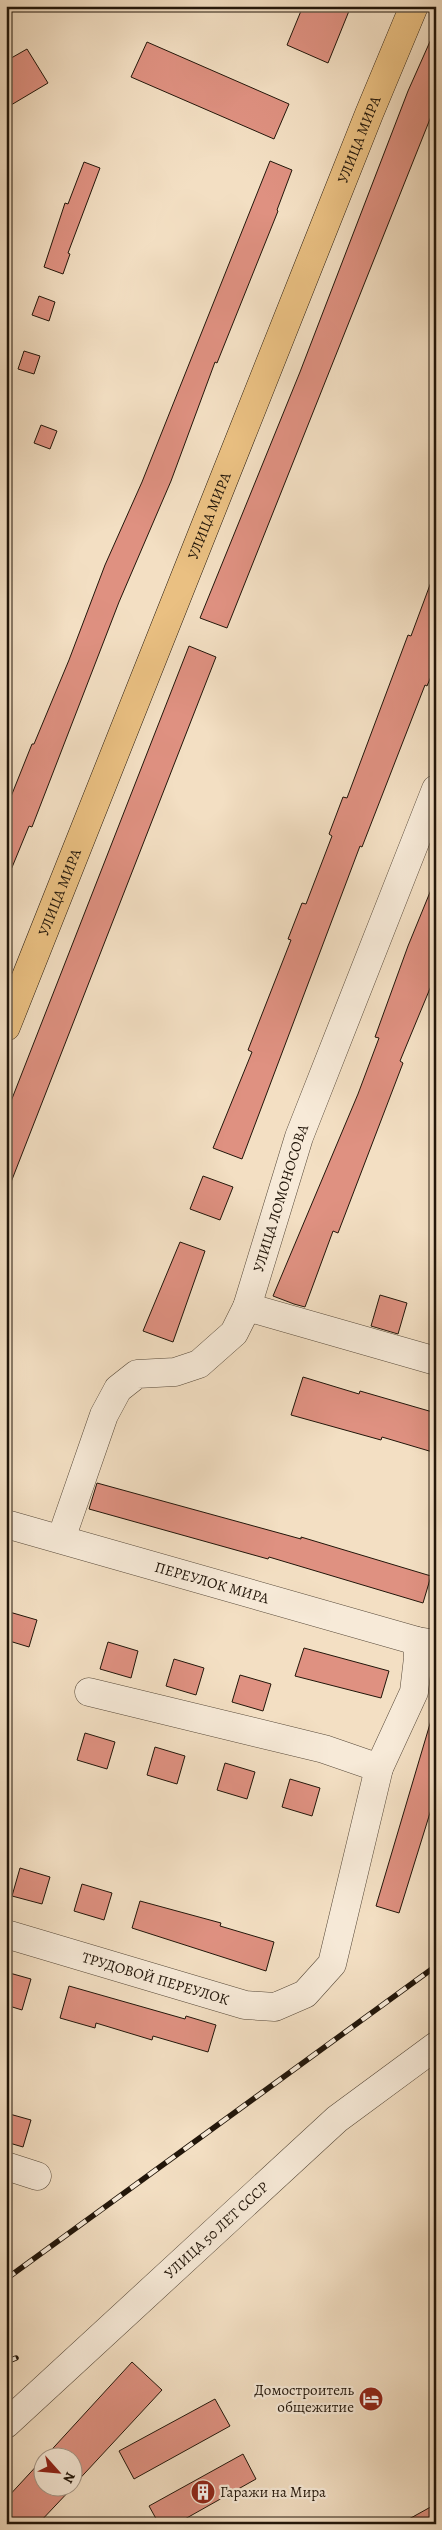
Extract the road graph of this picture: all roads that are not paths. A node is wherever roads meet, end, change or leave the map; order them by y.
1 (414, 6) edge
2 (436, 789) edge
3 (6, 1027) edge
4 (247, 1307) junction
5 (436, 1361) edge
6 (6, 1524) edge
7 (61, 1539) junction
8 (426, 1643) edge
9 (89, 1692) dead end
10 (378, 1768) junction
11 (6, 1934) edge
12 (306, 1994) joint
13 (436, 2046) edge
14 (6, 2166) edge
15 (37, 2176) dead end
16 (6, 2424) edge

1 - 3 main road, УЛИЦА МИРА
2 - 4 street, УЛИЦА ЛОМОНОСОВА
4 - 5 street
4 - 7 street, УЛИЦА ЛОМОНОСОВА
6 - 7 street, ПЕРЕУЛОК МИРА
7 - 8 street, ПЕРЕУЛОК МИРА
8 - 10 street, ПЕРЕУЛОК МИРА
9 - 10 street
10 - 12 street, ПЕРЕУЛОК МИРА
11 - 12 street, ТРУДОВОЙ ПЕРЕУЛОК
13 - 16 street, УЛИЦА 50 ЛЕТ СССР
14 - 15 street

